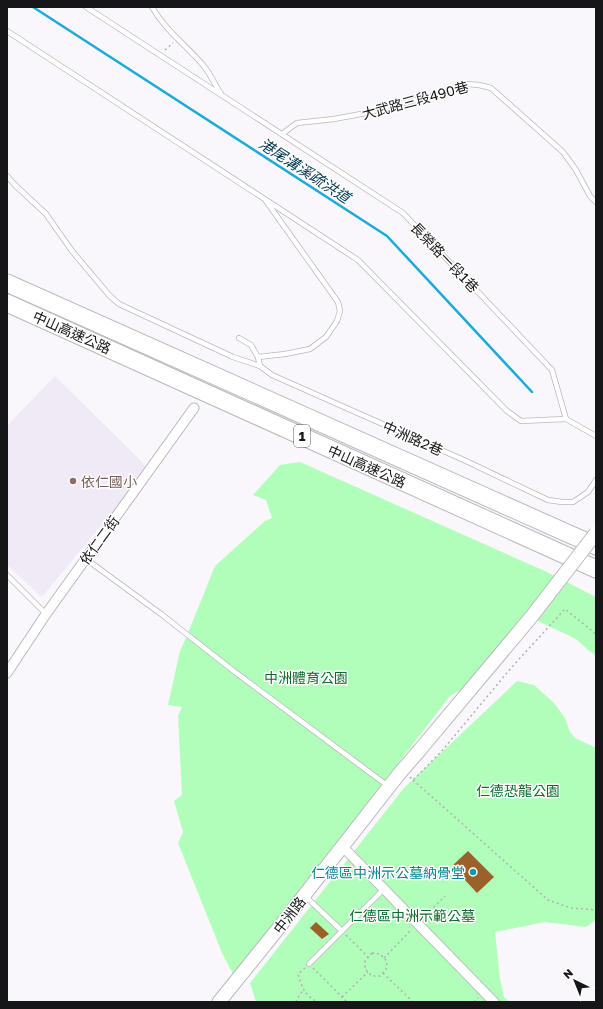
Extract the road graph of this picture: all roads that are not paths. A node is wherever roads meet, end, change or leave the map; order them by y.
1 (86, 7) edge
2 (152, 7) edge
3 (7, 31) edge
4 (222, 95) junction
5 (282, 134) junction
6 (7, 176) edge
7 (263, 198) junction
8 (596, 202) edge
9 (7, 283) edge
10 (7, 303) edge
11 (239, 338) dead end
12 (258, 357) junction
13 (260, 366) junction
14 (194, 408) dead end
15 (566, 419) junction
16 (596, 436) edge
17 (596, 480) edge
18 (596, 533) edge
19 (596, 546) edge
20 (86, 559) junction
21 (596, 569) edge
22 (7, 574) edge
23 (46, 614) junction
24 (7, 673) edge
25 (390, 786) junction
26 (342, 846) junction
27 (384, 889) junction
28 (304, 895) junction
29 (342, 931) junction
30 (309, 964) road end
31 (219, 1002) edge
32 (494, 1002) edge

1 - 4 lane, 長榮路一段1巷
2 - 4 lane
3 - 7 lane
4 - 5 lane, 長榮路一段1巷
5 - 8 lane, 大武路三段490巷
5 - 15 lane, 長榮路一段1巷
6 - 13 lane, 中洲路2巷
7 - 12 lane
7 - 15 lane
9 - 19 highway, 中山高速公路 / 1
10 - 21 highway, 中山高速公路 / 1
11 - 12 lane
12 - 13 lane
13 - 17 lane, 中洲路2巷
14 - 20 street, 依仁二街
15 - 16 lane
18 - 25 street, 中洲路, bridge
20 - 23 street, 依仁二街
20 - 25 lane
22 - 23 lane
23 - 24 street, 依仁二街
25 - 26 street, 中洲路
26 - 27 street
26 - 28 street, 中洲路
27 - 29 lane
27 - 32 street
28 - 29 lane
28 - 31 street, 中洲路
29 - 30 lane

